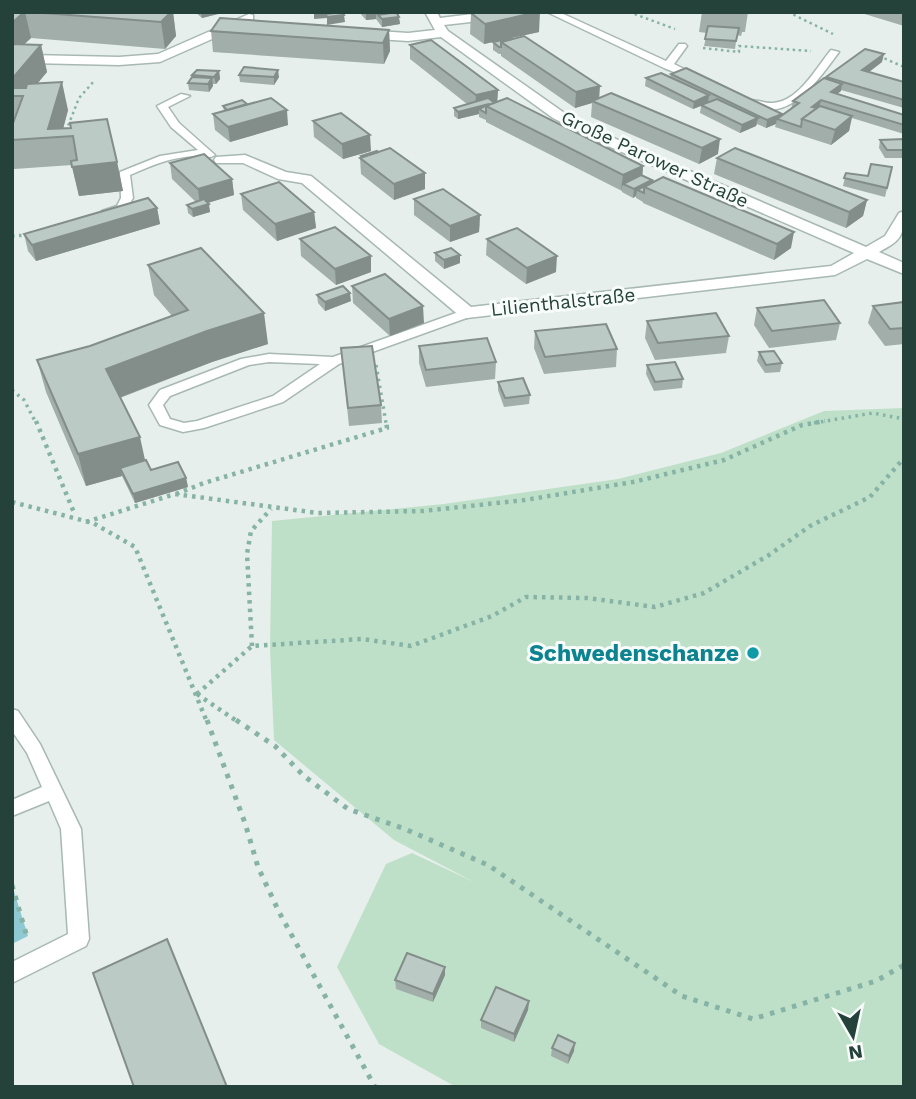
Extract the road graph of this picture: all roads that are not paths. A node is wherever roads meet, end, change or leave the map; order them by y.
1 (522, 12) edge
2 (551, 12) edge
3 (249, 17) edge
4 (437, 22) edge
5 (352, 33) edge
6 (682, 46) road end
7 (834, 52) road end
8 (30, 60) edge
9 (667, 66) junction
10 (705, 82) edge
11 (185, 96) dead end
12 (742, 97) edge
13 (205, 153) junction
14 (221, 160) joint
15 (97, 216) edge
16 (904, 216) edge
17 (868, 253) junction
18 (904, 269) edge
19 (467, 313) junction
20 (334, 362) junction
21 (12, 716) edge
22 (54, 791) junction
23 (12, 808) edge
24 (12, 973) edge

1 - 4 street
2 - 9 lane
3 - 8 street
4 - 5 street
4 - 17 street, Große Parower Straße
6 - 9 lane
7 - 12 lane
9 - 10 lane
11 - 13 lane
13 - 14 lane
13 - 15 lane
14 - 19 street, Lilienthalstraße
16 - 17 street, Lilienthalstraße
17 - 18 street, Große Parower Straße
17 - 19 street, Lilienthalstraße
19 - 20 lane
20 - 20 lane
21 - 22 lane
22 - 23 lane
22 - 24 lane

